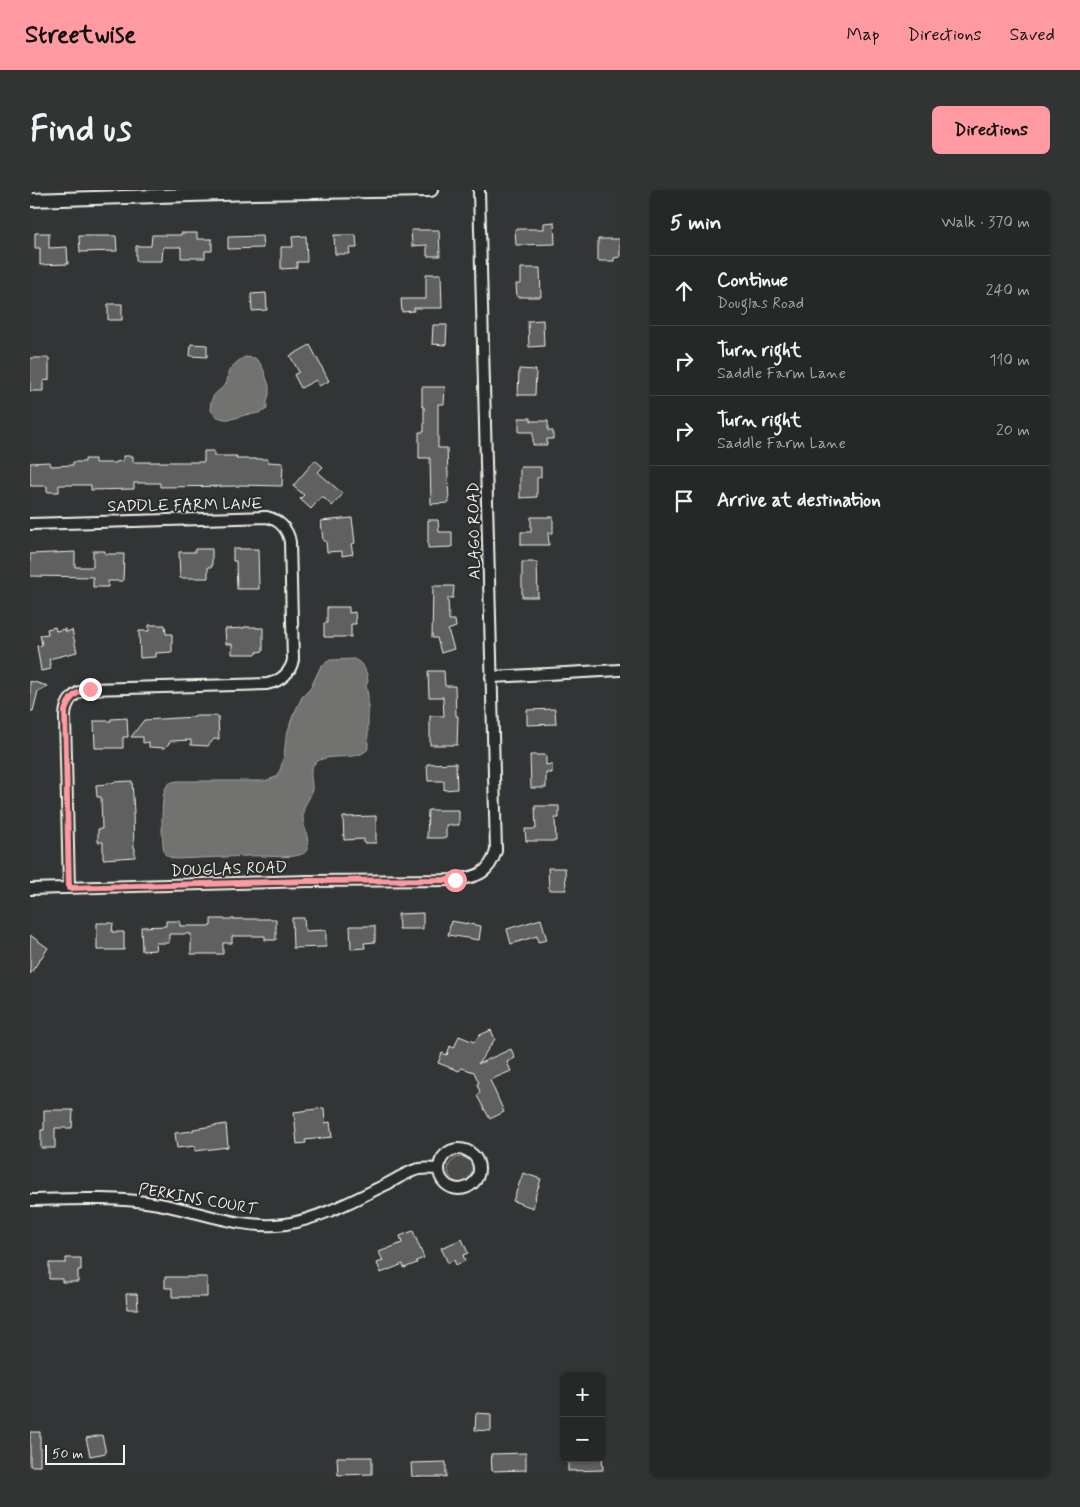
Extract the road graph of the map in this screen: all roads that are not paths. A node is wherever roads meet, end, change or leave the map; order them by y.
1 (431, 190) edge
2 (479, 190) edge
3 (30, 200) edge
4 (30, 524) edge
5 (620, 670) edge
6 (491, 677) junction
7 (487, 869) joint
8 (69, 888) junction
9 (30, 890) edge
10 (439, 1169) junction
11 (30, 1200) edge

1 - 3 street
2 - 6 street, ALAGO ROAD
4 - 8 street, SADDLE FARM LANE
5 - 6 street
6 - 7 street, ALAGO ROAD
7 - 8 street, DOUGLAS ROAD
8 - 9 street, DOUGLAS ROAD
10 - 10 street
10 - 11 street, PERKINS COURT

